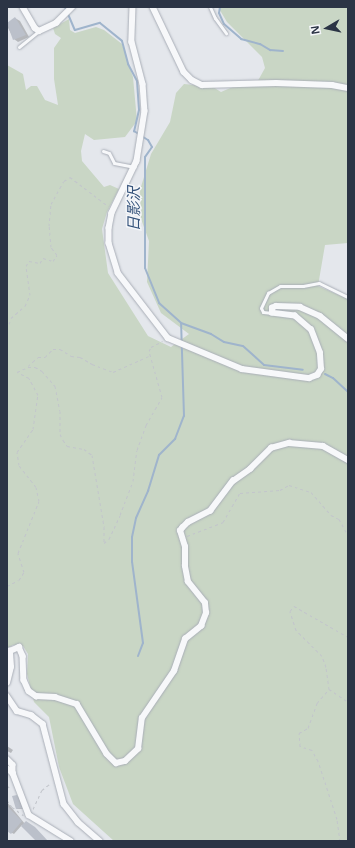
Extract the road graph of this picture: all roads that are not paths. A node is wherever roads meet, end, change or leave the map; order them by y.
1 (23, 7) edge
2 (72, 7) edge
3 (133, 7) edge
4 (153, 7) edge
5 (210, 7) edge
6 (39, 31) junction
7 (226, 33) dead end
8 (19, 48) dead end
9 (348, 88) edge
10 (103, 151) dead end
11 (135, 167) junction
12 (348, 297) edge
13 (272, 313) junction
14 (348, 339) edge
15 (348, 460) edge
16 (7, 683) edge
17 (7, 696) edge
18 (7, 759) edge
19 (7, 768) edge
20 (14, 773) junction
21 (71, 841) edge
22 (100, 841) edge

1 - 6 street
2 - 6 street
3 - 11 street
4 - 9 street
5 - 7 lane
6 - 8 lane
10 - 11 lane
11 - 13 street
12 - 13 lane
13 - 14 street
15 - 16 street
17 - 22 street
18 - 20 street
19 - 20 street
20 - 21 street

